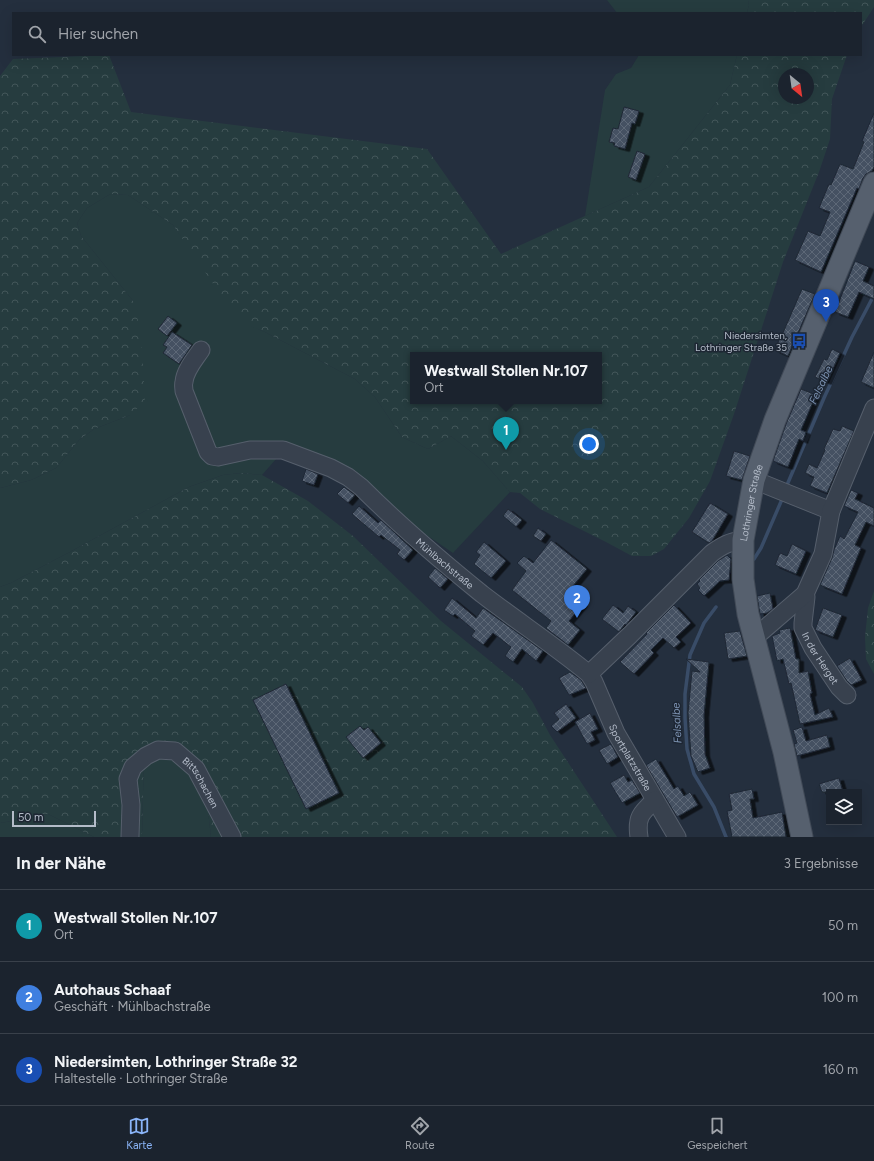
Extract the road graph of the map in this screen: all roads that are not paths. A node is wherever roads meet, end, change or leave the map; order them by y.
1 (874, 183) edge
2 (201, 350) dead end
3 (874, 408) edge
4 (754, 480) junction
5 (831, 511) junction
6 (743, 540) junction
7 (805, 594) junction
8 (754, 638) junction
9 (589, 674) junction
10 (846, 696) dead end
11 (655, 800) junction
12 (130, 837) edge
13 (232, 837) edge
14 (640, 837) edge
15 (677, 837) edge
16 (802, 837) edge

1 - 4 main road, Lothringer Straße
2 - 9 street, Mühlbachstraße
3 - 5 street, In der Herget
4 - 5 street
4 - 6 main road, Lothringer Straße
5 - 7 street, In der Herget
6 - 8 main road, Lothringer Straße
6 - 9 street
7 - 8 street, In der Herget
7 - 10 street, In der Herget
8 - 16 main road, Lothringer Straße
9 - 11 street, Sportplatzstraße
11 - 14 street
11 - 15 street, Sportplatzstraße
12 - 13 street, Bittschachen

